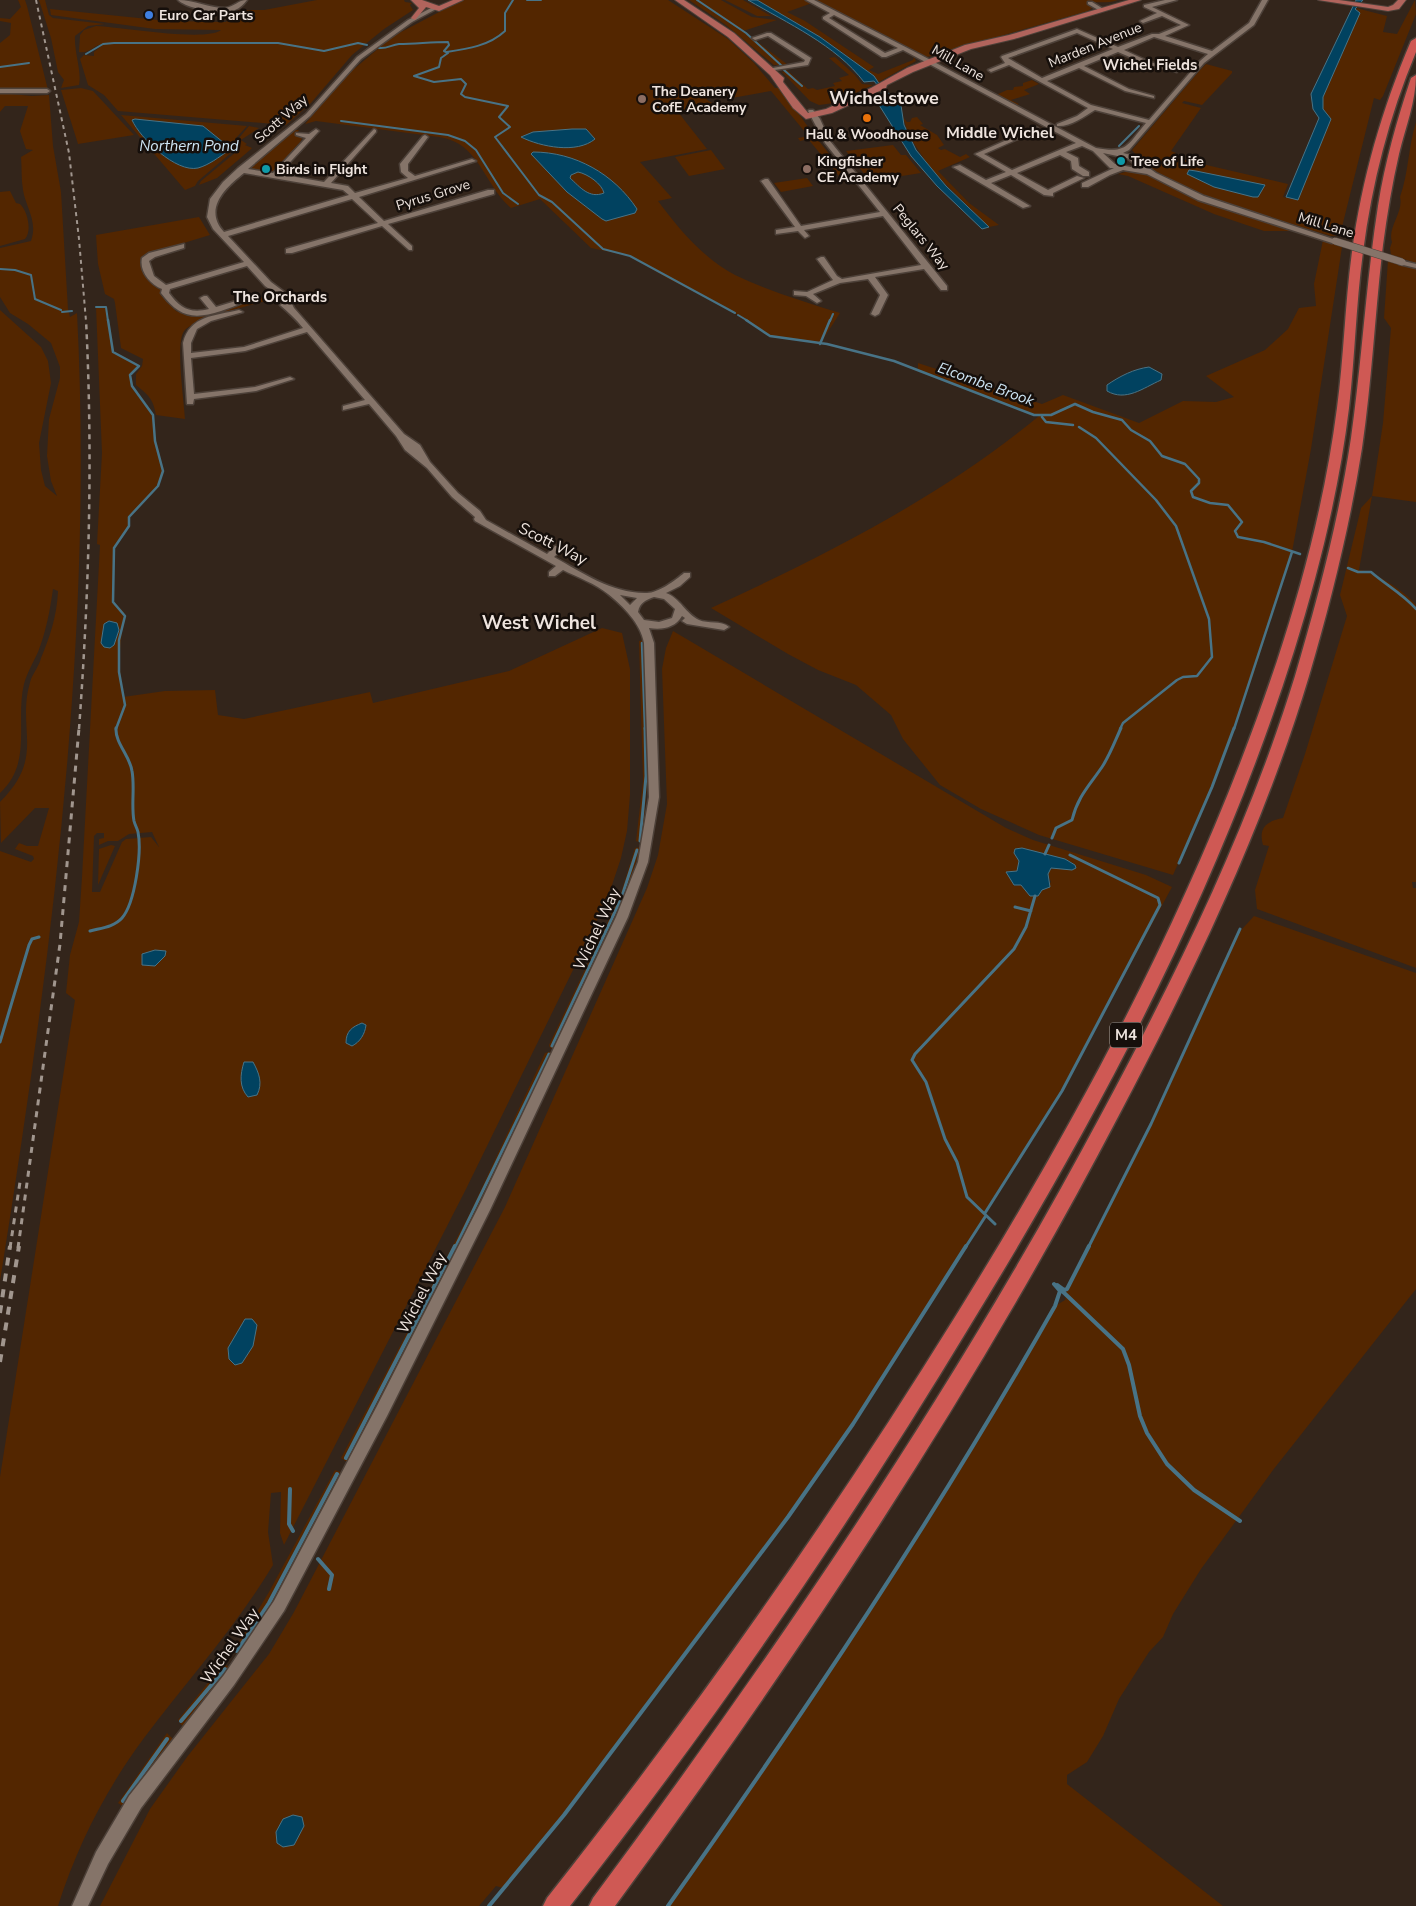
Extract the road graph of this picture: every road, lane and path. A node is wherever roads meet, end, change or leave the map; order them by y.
1 (181, 0) edge
2 (244, 0) edge
3 (430, 0) edge
4 (459, 0) edge
5 (679, 0) edge
6 (808, 0) edge
7 (1137, 0) edge
8 (1149, 0) edge
9 (1174, 0) edge
10 (1272, 0) edge
11 (1323, 0) edge
12 (1402, 0) edge
13 (1410, 0) edge
14 (416, 1) edge
15 (1262, 1) edge
16 (1090, 3) dead end
17 (443, 5) edge
18 (1103, 10) junction
19 (1399, 10) junction
20 (834, 13) junction
21 (1161, 14) junction
22 (415, 18) junction
23 (1143, 21) dead end
24 (400, 28) junction
25 (1089, 28) dead end
26 (777, 31) dead end
27 (1080, 32) junction
28 (769, 34) junction
29 (1161, 36) junction
30 (755, 38) dead end
31 (1416, 41) edge
32 (903, 48) junction
33 (1118, 49) junction
34 (1212, 53) junction
35 (931, 63) junction
36 (1010, 63) junction
37 (1078, 65) junction
38 (1175, 71) dead end
39 (772, 73) junction
40 (1000, 75) dead end
41 (1416, 78) edge
42 (1043, 80) junction
43 (0, 91) edge
44 (47, 91) dead end
45 (1153, 97) dead end
46 (842, 104) junction
47 (1093, 108) junction
48 (829, 111) junction
49 (808, 113) junction
50 (1042, 117) dead end
51 (820, 122) junction
52 (1150, 122) junction
53 (1059, 125) junction
54 (1036, 129) dead end
55 (384, 131) dead end
56 (822, 132) junction
57 (298, 134) dead end
58 (1076, 134) dead end
59 (416, 136) dead end
60 (425, 137) junction
61 (435, 138) dead end
62 (1082, 143) junction
63 (1126, 149) junction
64 (1095, 150) junction
65 (1061, 152) junction
66 (1114, 154) junction
67 (1132, 159) junction
68 (473, 162) dead end
69 (1107, 162) junction
70 (957, 167) dead end
71 (1126, 168) junction
72 (241, 170) junction
73 (1012, 172) junction
74 (1147, 172) junction
75 (1107, 173) junction
76 (274, 176) junction
77 (413, 178) junction
78 (1084, 179) junction
79 (326, 184) junction
80 (986, 184) junction
81 (871, 186) dead end
82 (756, 187) dead end
83 (863, 187) junction
84 (1039, 188) junction
85 (491, 191) dead end
86 (1029, 192) dead end
87 (354, 195) junction
88 (1026, 206) dead end
89 (883, 214) junction
90 (383, 223) junction
91 (799, 228) junction
92 (780, 232) dead end
93 (223, 235) junction
94 (805, 236) dead end
95 (181, 246) dead end
96 (409, 248) dead end
97 (289, 252) dead end
98 (821, 259) dead end
99 (249, 264) junction
100 (926, 266) junction
101 (1416, 266) edge
102 (872, 277) junction
103 (838, 281) junction
104 (166, 288) junction
105 (944, 288) dead end
106 (797, 292) dead end
107 (808, 294) junction
108 (204, 298) dead end
109 (817, 301) dead end
110 (239, 302) dead end
111 (213, 309) junction
112 (239, 312) dead end
113 (874, 314) dead end
114 (308, 329) junction
115 (188, 356) junction
116 (292, 378) dead end
117 (369, 401) junction
118 (346, 408) dead end
119 (558, 548) dead end
120 (548, 558) junction
121 (562, 566) junction
122 (552, 574) dead end
123 (686, 575) dead end
124 (678, 584) junction
125 (611, 591) junction
126 (650, 596) junction
127 (678, 605) junction
128 (636, 618) junction
129 (694, 620) junction
130 (666, 624) junction
131 (724, 627) dead end
132 (650, 643) junction
133 (80, 1906) edge
134 (555, 1906) edge
135 (600, 1906) edge

1 - 2 street
3 - 17 main road
4 - 17 main road
5 - 39 main road, Peglars Way
6 - 20 street, Mill Lane
7 - 18 main road
8 - 18 main road
9 - 21 street
10 - 15 street
11 - 19 main road
12 - 19 main road
13 - 19 main road
14 - 17 main road
14 - 22 main road
15 - 34 street
16 - 18 street
17 - 22 street, Scott Way
17 - 24 street, Scott Way
18 - 35 main road
20 - 32 street, Mill Lane
20 - 32 street
21 - 23 street
21 - 29 street
22 - 24 street, Scott Way
24 - 72 street, Scott Way
25 - 27 street
26 - 28 street
27 - 33 street
27 - 36 street
28 - 30 street
28 - 39 street
29 - 33 street, Marden Avenue
29 - 34 street, Marden Avenue
31 - 134 highway, M4
32 - 35 street, Mill Lane
33 - 37 street, Marden Avenue
33 - 38 street
34 - 52 street
35 - 46 main road
35 - 62 street, Mill Lane
36 - 40 street
36 - 42 street
37 - 42 street, Marden Avenue
37 - 45 street
39 - 49 main road, Peglars Way
41 - 135 highway, M4
42 - 47 street, Marden Avenue
43 - 44 street
46 - 48 main road
46 - 49 main road
47 - 52 street, Marden Avenue
47 - 53 street
48 - 49 main road
48 - 51 street
49 - 51 street, Peglars Way
49 - 56 street, Peglars Way
50 - 53 street
51 - 56 street, Peglars Way
52 - 63 street
53 - 58 street
54 - 73 street
55 - 79 street
56 - 83 street, Peglars Way
57 - 76 street
59 - 60 street
60 - 61 street
60 - 77 street
62 - 64 street, Mill Lane
62 - 65 street
63 - 66 street
63 - 67 street
64 - 66 street, Mill Lane
64 - 69 street, Mill Lane
65 - 73 street
65 - 78 street
66 - 67 street, Mill Lane
66 - 69 street
67 - 71 street
67 - 74 street, Mill Lane
68 - 77 street
69 - 71 street, Mill Lane
69 - 75 street
70 - 80 street
71 - 74 street, Mill Lane
71 - 75 street
72 - 76 street
72 - 93 street, Scott Way
73 - 80 street
73 - 84 street
74 - 101 street, Mill Lane, bridge
75 - 78 street
76 - 79 street
77 - 87 street
78 - 84 street
79 - 87 street
80 - 88 street
81 - 83 street
82 - 91 street
83 - 89 street, Peglars Way
84 - 86 street
85 - 90 street, Pyrus Grove
87 - 90 street
87 - 93 street
89 - 91 street
89 - 100 street, Peglars Way
90 - 96 street
90 - 97 street, Pyrus Grove
91 - 92 street
91 - 94 street
93 - 99 street, Scott Way
95 - 104 street
98 - 103 street
99 - 104 street
99 - 114 street, Scott Way
100 - 102 street
100 - 105 street, Peglars Way
102 - 103 street
102 - 113 street
103 - 107 street
104 - 111 street
106 - 107 street
107 - 109 street
108 - 111 street
110 - 111 street
112 - 115 street
114 - 115 street
114 - 117 street, Scott Way
115 - 116 street
117 - 118 street
117 - 120 street, Scott Way
119 - 120 street
120 - 121 street, Scott Way
121 - 122 street
121 - 125 street, Scott Way
123 - 124 street
124 - 126 street
124 - 127 street
125 - 126 street, Scott Way
125 - 128 street, Scott Way
126 - 127 street
126 - 128 street
127 - 129 street
127 - 130 street
128 - 130 street
128 - 132 street, Wichel Way
129 - 130 street
129 - 131 street
130 - 132 street
132 - 133 street, Wichel Way

